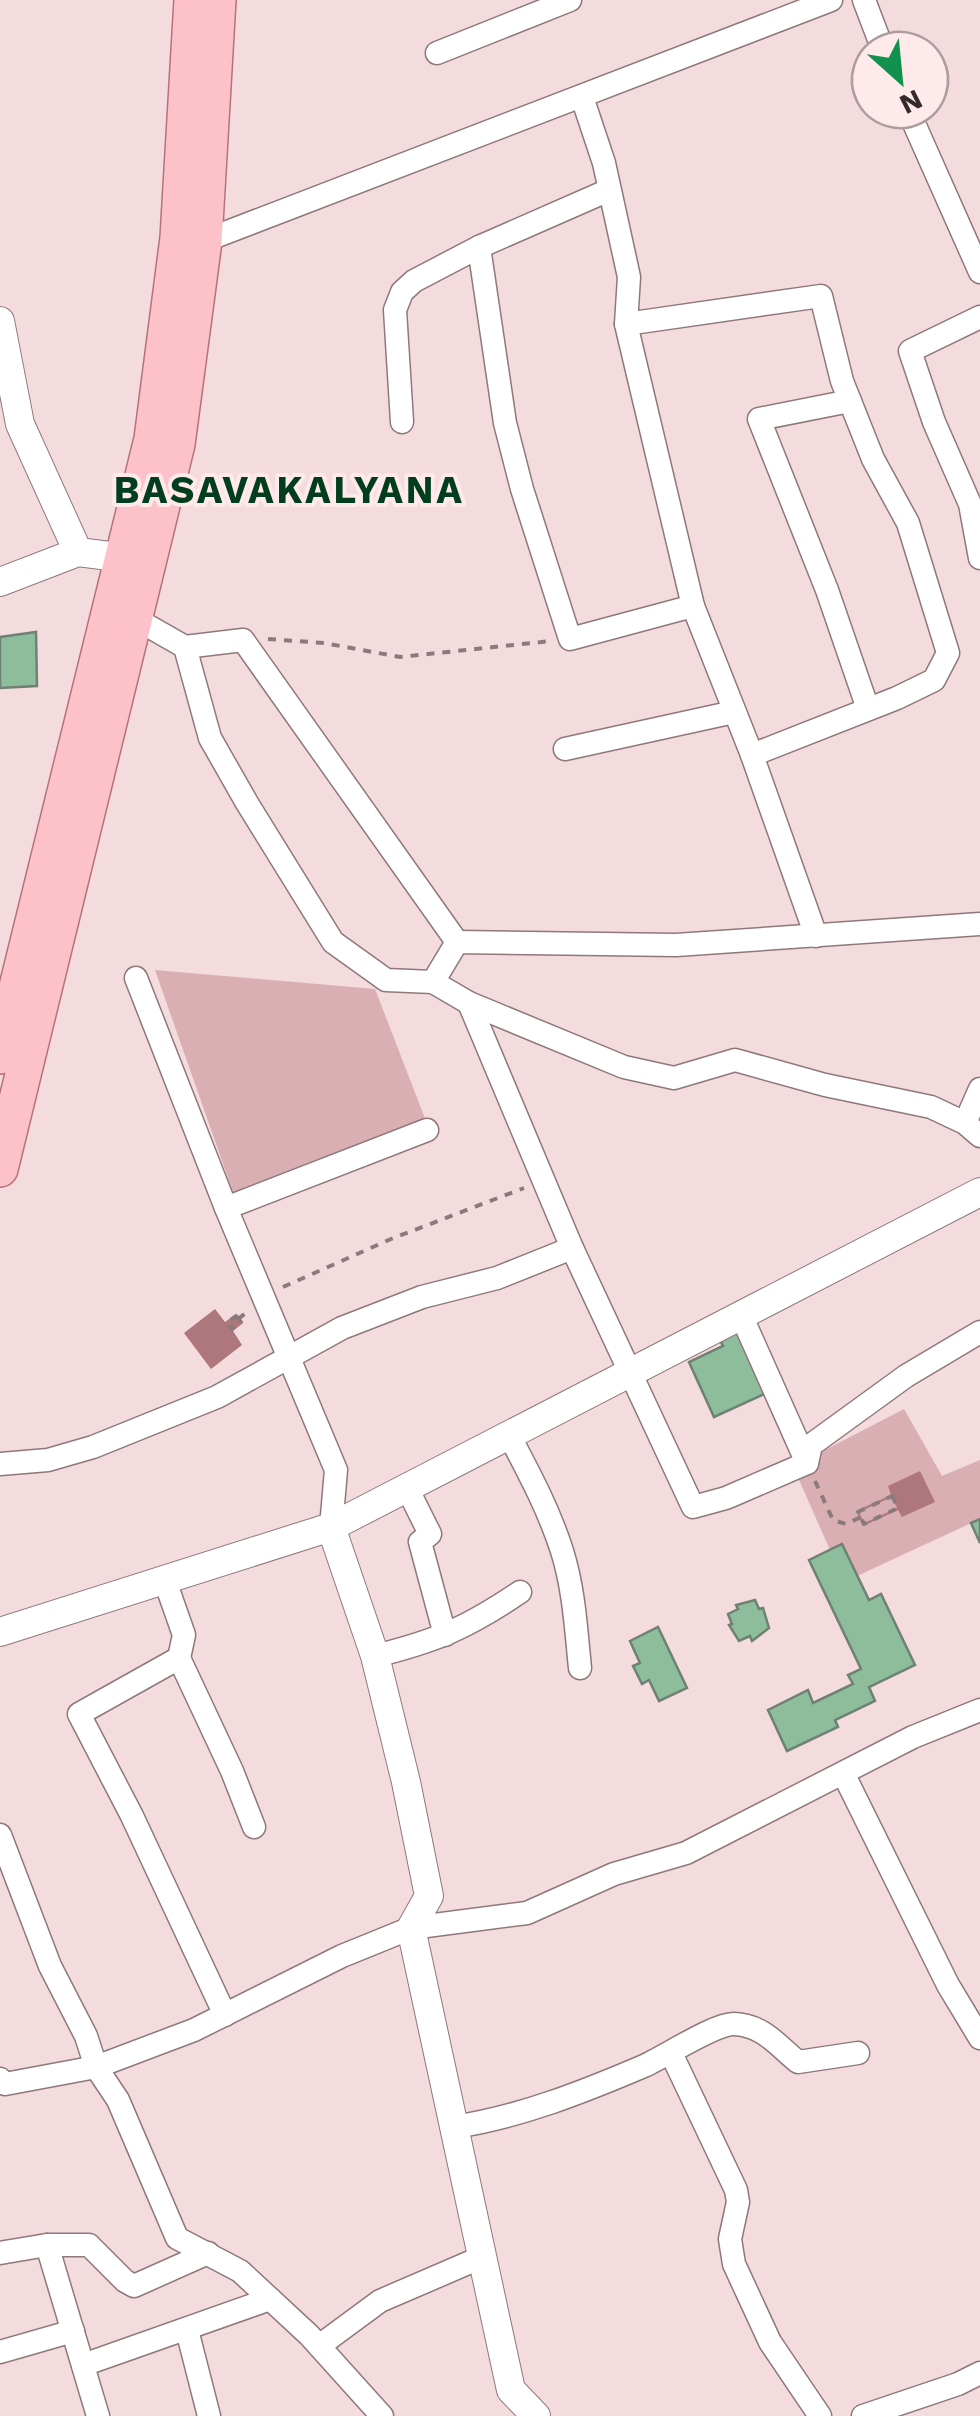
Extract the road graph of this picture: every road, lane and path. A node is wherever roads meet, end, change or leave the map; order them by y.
1 (192, 0) edge
2 (218, 0) edge
3 (570, 0) edge
4 (830, 0) edge
5 (864, 0) edge
6 (875, 30) edge
7 (437, 53) dead end
8 (582, 97) junction
9 (917, 130) edge
10 (609, 190) junction
11 (191, 240) junction
12 (479, 248) junction
13 (980, 272) edge
14 (980, 317) edge
15 (0, 321) edge
16 (626, 324) junction
17 (850, 401) junction
18 (402, 422) dead end
19 (78, 552) junction
20 (980, 558) edge
21 (134, 559) junction
22 (0, 582) edge
23 (693, 606) junction
24 (124, 617) junction
25 (570, 639) junction
26 (244, 640) junction
27 (186, 647) junction
28 (868, 710) junction
29 (734, 712) junction
30 (564, 749) dead end
31 (752, 754) junction
32 (980, 924) edge
33 (816, 936) junction
34 (457, 942) junction
35 (136, 978) dead end
36 (433, 982) junction
37 (469, 1003) junction
38 (0, 1056) edge
39 (980, 1089) edge
40 (427, 1130) dead end
41 (973, 1130) edge
42 (0, 1169) edge
43 (542, 1180) junction
44 (980, 1192) edge
45 (226, 1208) junction
46 (572, 1248) junction
47 (264, 1297) junction
48 (740, 1315) junction
49 (238, 1319) dead end
50 (980, 1332) edge
51 (290, 1358) junction
52 (628, 1373) junction
53 (509, 1435) junction
54 (807, 1463) junction
55 (0, 1464) edge
56 (407, 1488) junction
57 (861, 1518) junction
58 (332, 1526) junction
59 (164, 1578) junction
60 (520, 1592) dead end
61 (0, 1632) edge
62 (446, 1636) junction
63 (375, 1656) junction
64 (179, 1658) junction
65 (580, 1668) dead end
66 (980, 1710) edge
67 (843, 1772) junction
68 (254, 1827) dead end
69 (0, 1835) edge
70 (411, 1928) junction
71 (225, 2015) junction
72 (980, 2038) edge
73 (670, 2052) junction
74 (858, 2053) dead end
75 (96, 2067) junction
76 (0, 2079) edge
77 (454, 2127) junction
78 (47, 2245) junction
79 (0, 2253) edge
80 (208, 2254) junction
81 (482, 2257) junction
82 (270, 2298) junction
83 (187, 2330) junction
84 (73, 2331) junction
85 (319, 2346) junction
86 (0, 2352) edge
87 (83, 2365) junction
88 (980, 2374) edge
89 (371, 2414) edge
90 (98, 2416) edge
91 (209, 2416) edge
92 (536, 2416) edge
93 (820, 2416) edge
94 (863, 2416) edge

1 - 11 main road
2 - 11 main road
3 - 7 street
4 - 8 street
5 - 6 street
8 - 10 street
8 - 11 street
9 - 13 street
10 - 12 street
10 - 16 street
11 - 21 main road
12 - 18 street
12 - 25 street
14 - 20 street
15 - 19 street
16 - 17 street
16 - 23 street
17 - 28 street
17 - 28 street
19 - 21 street
19 - 22 street
21 - 24 main road
23 - 25 street
23 - 29 street
24 - 27 street
24 - 38 main road
24 - 42 main road
25 - 26 path
26 - 27 street
26 - 34 street
27 - 36 street
28 - 31 street
29 - 30 street
29 - 31 street
31 - 33 street
32 - 33 street
33 - 34 street
34 - 36 street
35 - 45 street
36 - 37 street
37 - 41 street
37 - 43 street
39 - 41 street
40 - 45 street
43 - 46 street
43 - 47 path
44 - 48 street
45 - 47 street
46 - 51 street
46 - 52 street
47 - 49 path
47 - 51 street
48 - 52 street
48 - 54 street
50 - 54 street
51 - 55 street
51 - 58 street
52 - 53 street
52 - 54 street
53 - 56 street
53 - 65 street
54 - 57 path
56 - 58 street
56 - 62 street
57 - 57 path
58 - 59 street
58 - 63 street
59 - 61 street
59 - 64 street
60 - 62 street
62 - 63 street
63 - 70 street
64 - 68 street
64 - 71 street
66 - 67 street
67 - 70 street
67 - 72 street
69 - 75 street
70 - 71 street
70 - 77 street
71 - 75 street
73 - 74 street
73 - 77 street
73 - 93 street
75 - 76 street
75 - 80 street
77 - 81 street
78 - 79 street
78 - 80 street
78 - 84 street
80 - 82 street
81 - 85 street
81 - 92 street
82 - 83 street
82 - 85 street
83 - 87 street
83 - 91 street
84 - 86 street
84 - 87 street
85 - 89 street
87 - 90 street
88 - 94 street

